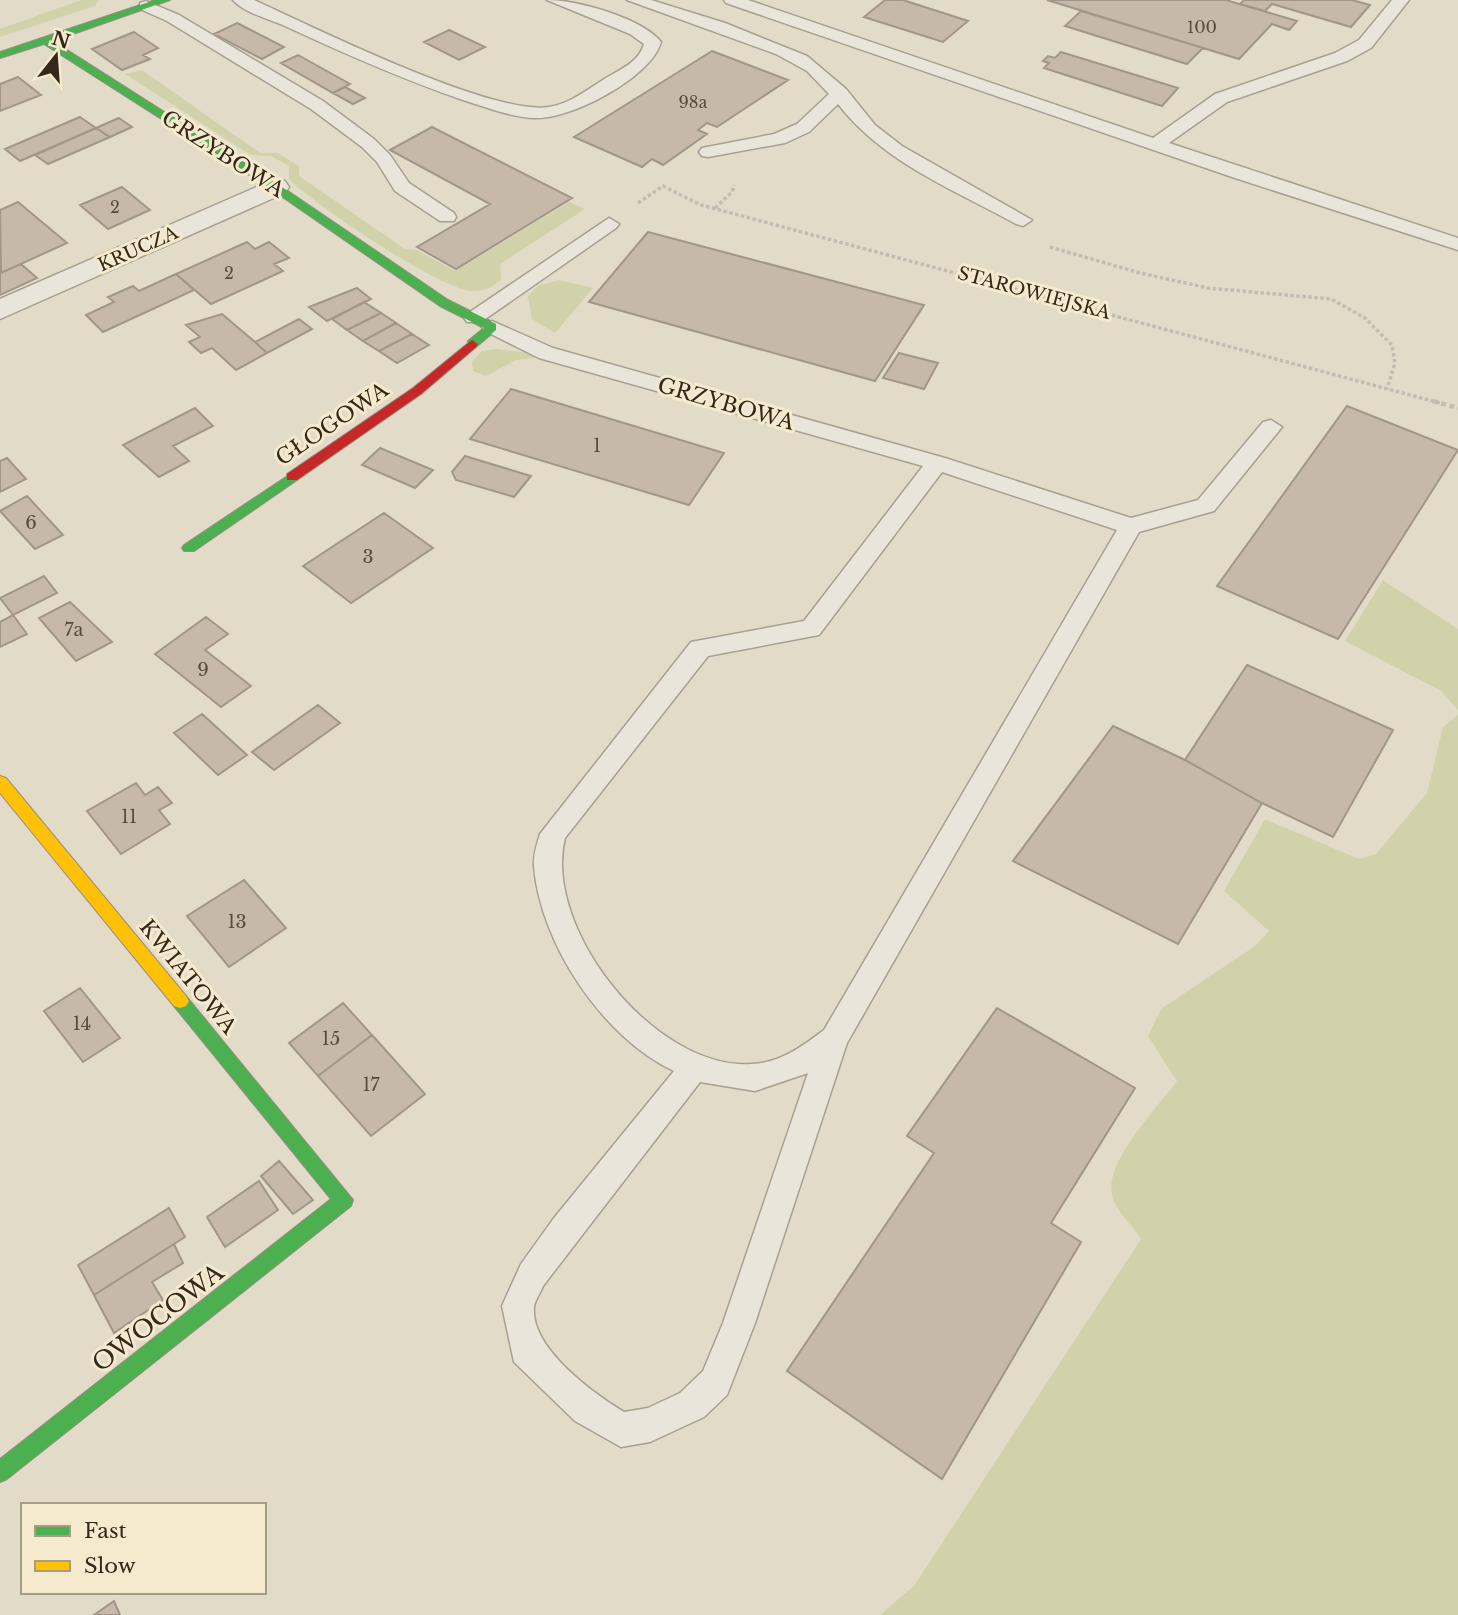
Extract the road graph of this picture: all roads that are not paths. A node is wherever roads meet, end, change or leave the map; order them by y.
1 (165, 0) edge
2 (241, 0) edge
3 (555, 0) edge
4 (635, 0) edge
5 (732, 0) edge
6 (1401, 0) edge
7 (146, 6) junction
8 (45, 40) junction
9 (0, 55) edge
10 (840, 93) junction
11 (1157, 143) junction
12 (708, 152) dead end
13 (275, 187) junction
14 (447, 217) dead end
15 (1023, 220) road end
16 (609, 224) dead end
17 (1458, 244) edge
18 (0, 310) edge
19 (483, 323) junction
20 (1271, 427) dead end
21 (937, 463) junction
22 (1131, 526) junction
23 (189, 548) dead end
24 (1, 783) edge
25 (553, 834) joint
26 (834, 1040) junction
27 (693, 1069) junction
28 (344, 1200) joint
29 (0, 1472) edge

1 - 7 street
2 - 3 lane
4 - 10 lane
5 - 11 lane
6 - 11 lane
7 - 8 street
7 - 14 lane
8 - 9 street
8 - 13 street, GRZYBOWA
10 - 12 lane
10 - 15 lane
11 - 17 lane
13 - 18 street, KRUCZA
13 - 19 street, GRZYBOWA
16 - 19 lane
19 - 21 lane, GRZYBOWA
19 - 23 street, GŁOGOWA
20 - 22 lane
21 - 22 lane, GRZYBOWA
21 - 25 lane
22 - 26 lane
24 - 28 street, KWIATOWA
25 - 27 lane
26 - 27 lane
26 - 27 lane
28 - 29 street, OWOCOWA

